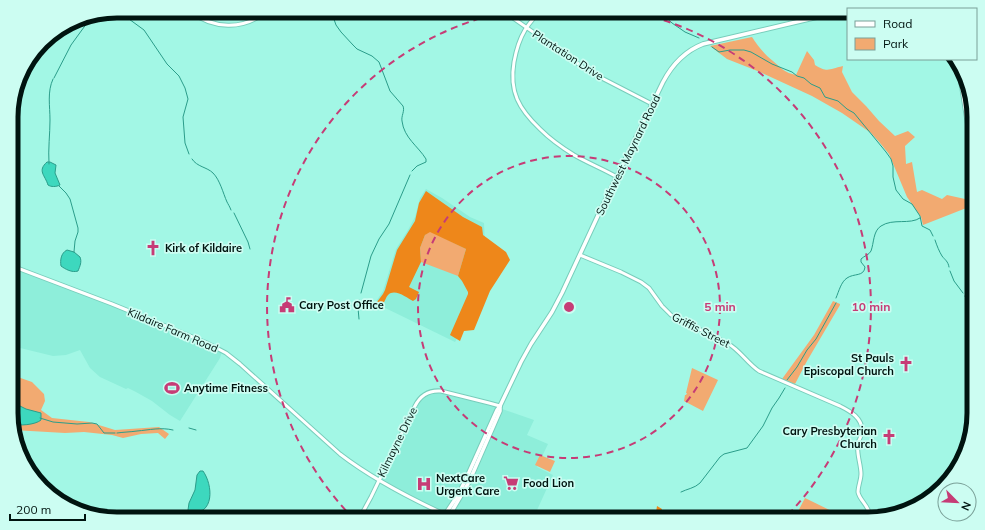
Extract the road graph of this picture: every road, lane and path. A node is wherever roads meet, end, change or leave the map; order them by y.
1 (199, 18) edge
2 (256, 18) edge
3 (512, 18) edge
4 (534, 18) edge
5 (813, 18) edge
6 (526, 28) junction
7 (960, 82) edge
8 (652, 104) junction
9 (967, 122) edge
10 (617, 177) junction
11 (580, 255) junction
12 (18, 268) edge
13 (500, 406) junction
14 (479, 451) junction
15 (473, 474) junction
16 (379, 480) junction
17 (363, 512) edge
18 (442, 512) edge
19 (447, 512) edge
20 (450, 512) edge
21 (869, 512) edge

1 - 2 street
3 - 6 street, Plantation Drive
4 - 6 street
5 - 8 main road, Southwest Maynard Road
6 - 8 street, Plantation Drive
6 - 10 street
7 - 9 street
8 - 10 main road, Southwest Maynard Road
10 - 11 main road, Southwest Maynard Road
11 - 13 main road, Southwest Maynard Road
11 - 21 street, Griffis Street
12 - 16 street, Kildaire Farm Road
13 - 14 main road, Southwest Maynard Road
13 - 15 main road, Southwest Maynard Road
13 - 16 street, Kilmayne Drive
14 - 15 main road
14 - 19 main road, Southwest Maynard Road
15 - 20 main road, Southwest Maynard Road
16 - 17 street, Kilmayne Drive
16 - 18 street, Kildaire Farm Road

